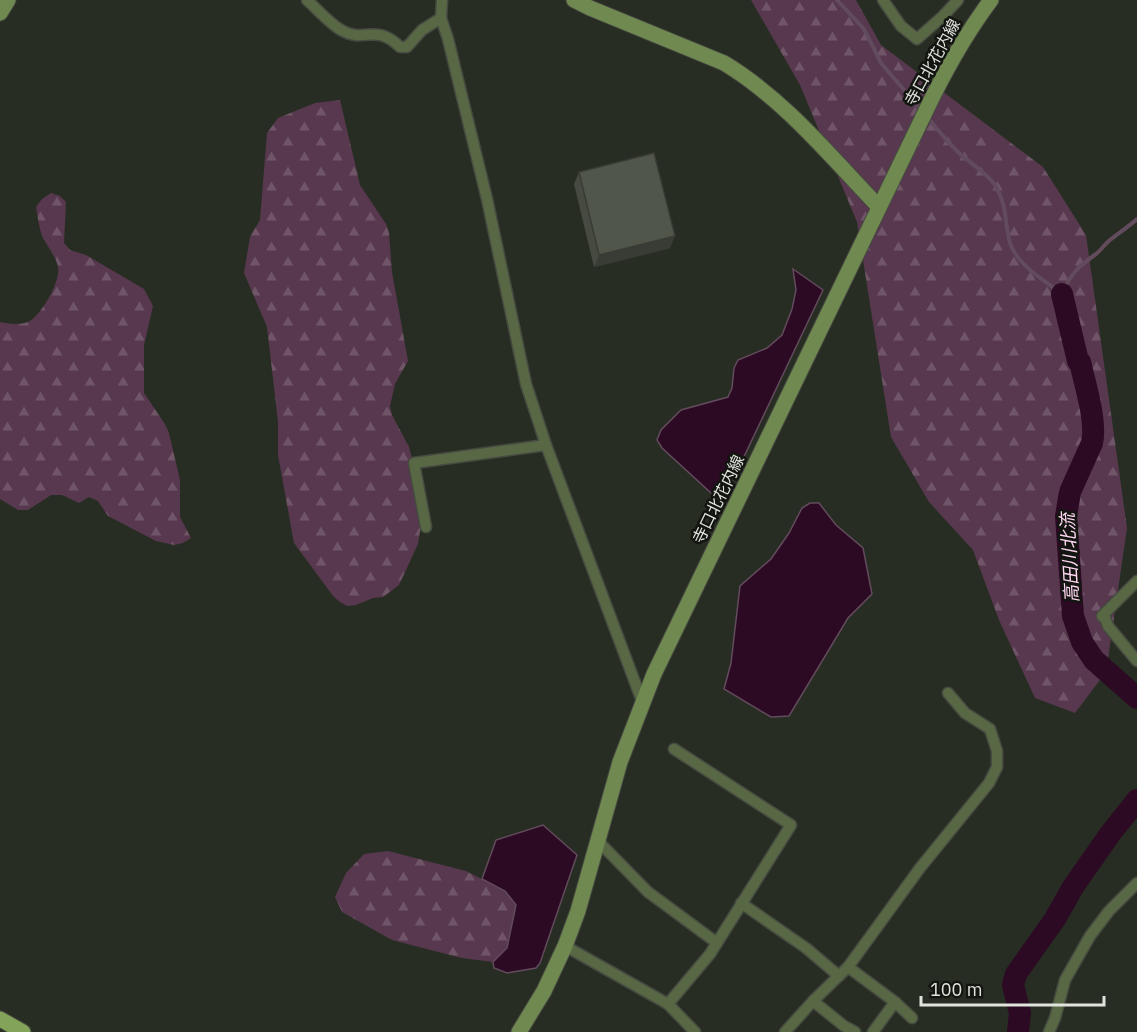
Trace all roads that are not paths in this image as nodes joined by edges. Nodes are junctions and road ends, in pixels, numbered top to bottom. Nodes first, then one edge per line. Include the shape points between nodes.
1 (307, 0) edge
2 (442, 0) edge
3 (574, 0) edge
4 (883, 0) edge
5 (958, 0) edge
6 (991, 0) edge
7 (441, 18) junction
8 (879, 207) junction
9 (546, 445) junction
10 (426, 527) dead end
11 (1137, 581) edge
12 (1137, 661) edge
13 (948, 693) dead end
14 (642, 701) junction
15 (674, 750) dead end
16 (598, 841) junction
17 (1137, 883) edge
18 (741, 903) junction
19 (717, 943) junction
20 (565, 946) junction
21 (848, 967) junction
22 (839, 976) junction
23 (813, 1001) junction
24 (895, 1002) junction
25 (668, 1004) junction
26 (912, 1018) dead end
27 (0, 1019) edge
28 (841, 1029) edge
29 (23, 1032) edge
30 (519, 1032) edge
31 (695, 1032) edge
32 (785, 1032) edge
33 (855, 1032) edge
34 (873, 1032) edge
35 (1049, 1032) edge

1 - 7 street via 342,31 380,34 400,47 407,47 422,30
2 - 7 street
3 - 8 main road via 739,72 773,98
4 - 5 street via 901,26 917,39
6 - 8 main road, 寺口北花内線 via 952,58
7 - 9 street via 487,199 526,384
8 - 14 main road, 寺口北花内線
9 - 10 street via 414,463
9 - 14 street
11 - 12 street via 1102,616
13 - 21 street via 965,713 990,729 998,751 997,767 989,783 920,868
14 - 16 main road, 寺口北花内線
15 - 18 street via 791,825
16 - 19 street via 648,892
16 - 20 main road, 寺口北花内線
17 - 35 street via 1090,936 1065,980
18 - 19 street
18 - 22 street
19 - 25 street
20 - 25 street
20 - 30 main road, 寺口北花内線
21 - 22 street
21 - 24 street
22 - 23 street
23 - 28 street
23 - 32 street
24 - 26 street
24 - 34 street
25 - 31 street
27 - 29 main road
28 - 33 street

